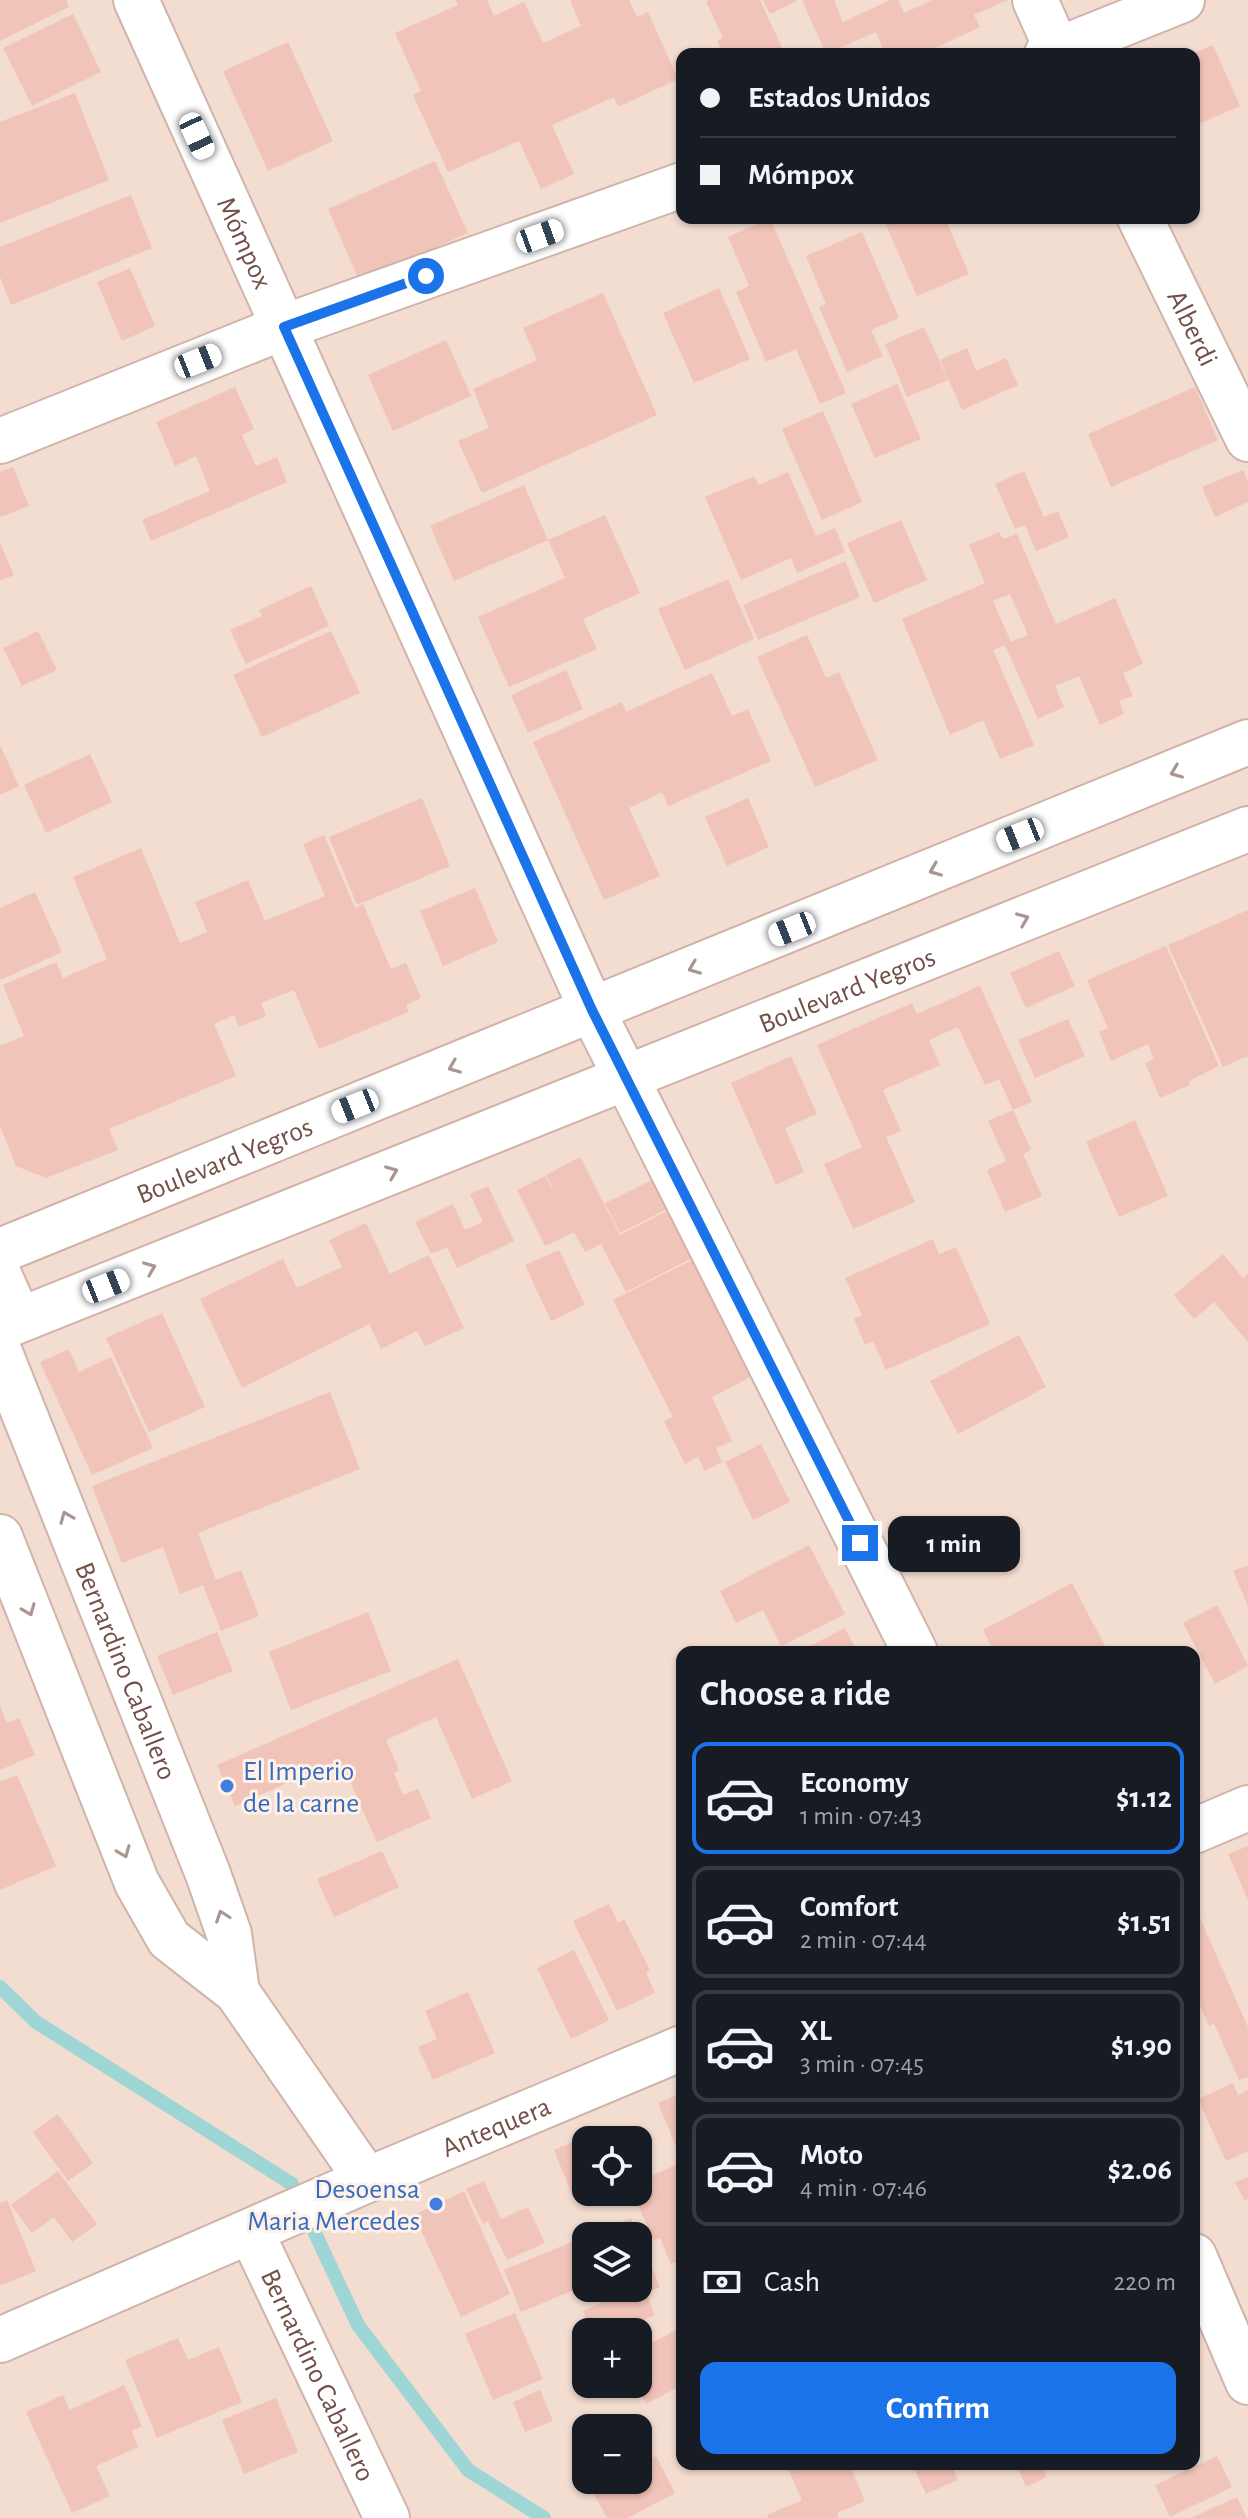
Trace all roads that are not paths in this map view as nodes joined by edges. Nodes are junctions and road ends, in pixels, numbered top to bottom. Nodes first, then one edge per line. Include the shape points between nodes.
1 (136, 0) edge
2 (1035, 0) edge
3 (1182, 0) edge
4 (1053, 48) edge
5 (1067, 48) edge
6 (676, 187) edge
7 (1143, 224) edge
8 (284, 327) junction
9 (1248, 439) edge
10 (0, 441) edge
11 (1248, 742) edge
12 (1248, 829) edge
13 (592, 1010) junction
14 (625, 1079) junction
15 (0, 1251) edge
16 (0, 1277) edge
17 (6, 1334) edge
18 (0, 1537) edge
19 (912, 1646) edge
20 (1248, 1808) edge
21 (1200, 1828) edge
22 (237, 1992) junction
23 (676, 2051) edge
24 (367, 2180) junction
25 (251, 2232) junction
26 (1200, 2270) edge
27 (0, 2340) edge
28 (1248, 2382) edge
29 (387, 2518) edge

1 - 8 street, Mómpox
2 - 4 street
3 - 5 street
6 - 8 street
7 - 9 street, Alberdi
8 - 10 street
8 - 13 street, Mómpox
11 -> 13 street, Boulevard Yegros
14 -> 12 street, Boulevard Yegros
13 - 14 street, Mómpox
13 -> 15 street, Boulevard Yegros
17 -> 14 street, Boulevard Yegros
14 - 19 street, Mómpox
16 - 17 street, Bernardino Caballero
22 -> 17 street, Bernardino Caballero via 229,1934 208,1874
18 -> 22 street, Bernardino Caballero via 137,1883 169,1939
20 - 21 street
22 - 24 street, Bernardino Caballero
23 - 24 street, Antequera
24 - 25 street, Antequera
25 - 27 street, Antequera
25 - 29 street, Bernardino Caballero
26 - 28 street

